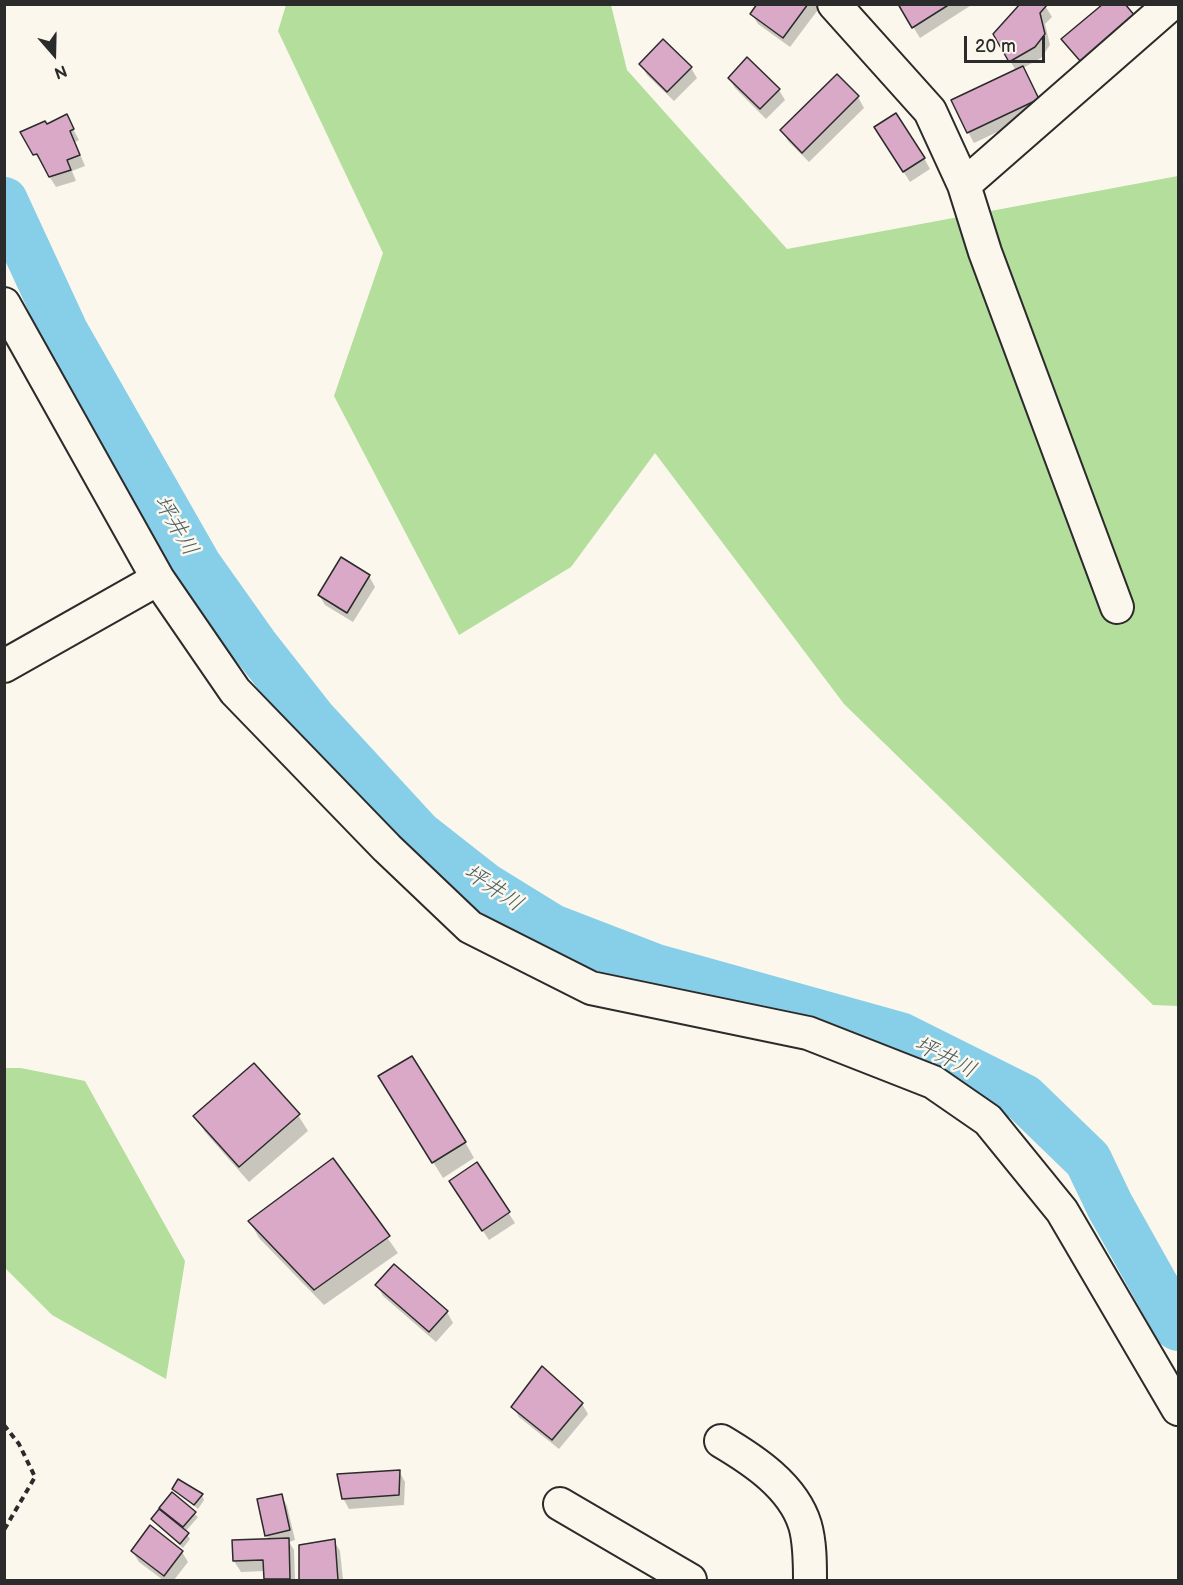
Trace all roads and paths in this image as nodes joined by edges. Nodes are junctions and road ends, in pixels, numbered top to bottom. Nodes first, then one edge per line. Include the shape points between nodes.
1 (834, 4) edge
2 (1171, 4) edge
3 (964, 185) junction
4 (4, 304) edge
5 (158, 579) junction
6 (1117, 607) dead end
7 (4, 666) edge
8 (1179, 1409) edge
9 (4, 1425) edge
10 (721, 1441) dead end
11 (560, 1504) dead end
12 (4, 1530) edge
13 (690, 1581) edge
14 (810, 1581) edge

1 - 3 street via 930,111
2 - 3 street
3 - 6 street via 985,252
4 - 5 street
5 - 7 street
5 - 8 street via 235,691 387,848 470,927 591,988 808,1033 933,1082 988,1120 1062,1211
9 - 12 path via 19,1444 34,1477
10 - 14 street via 755,1461 787,1494 805,1524
11 - 13 street

